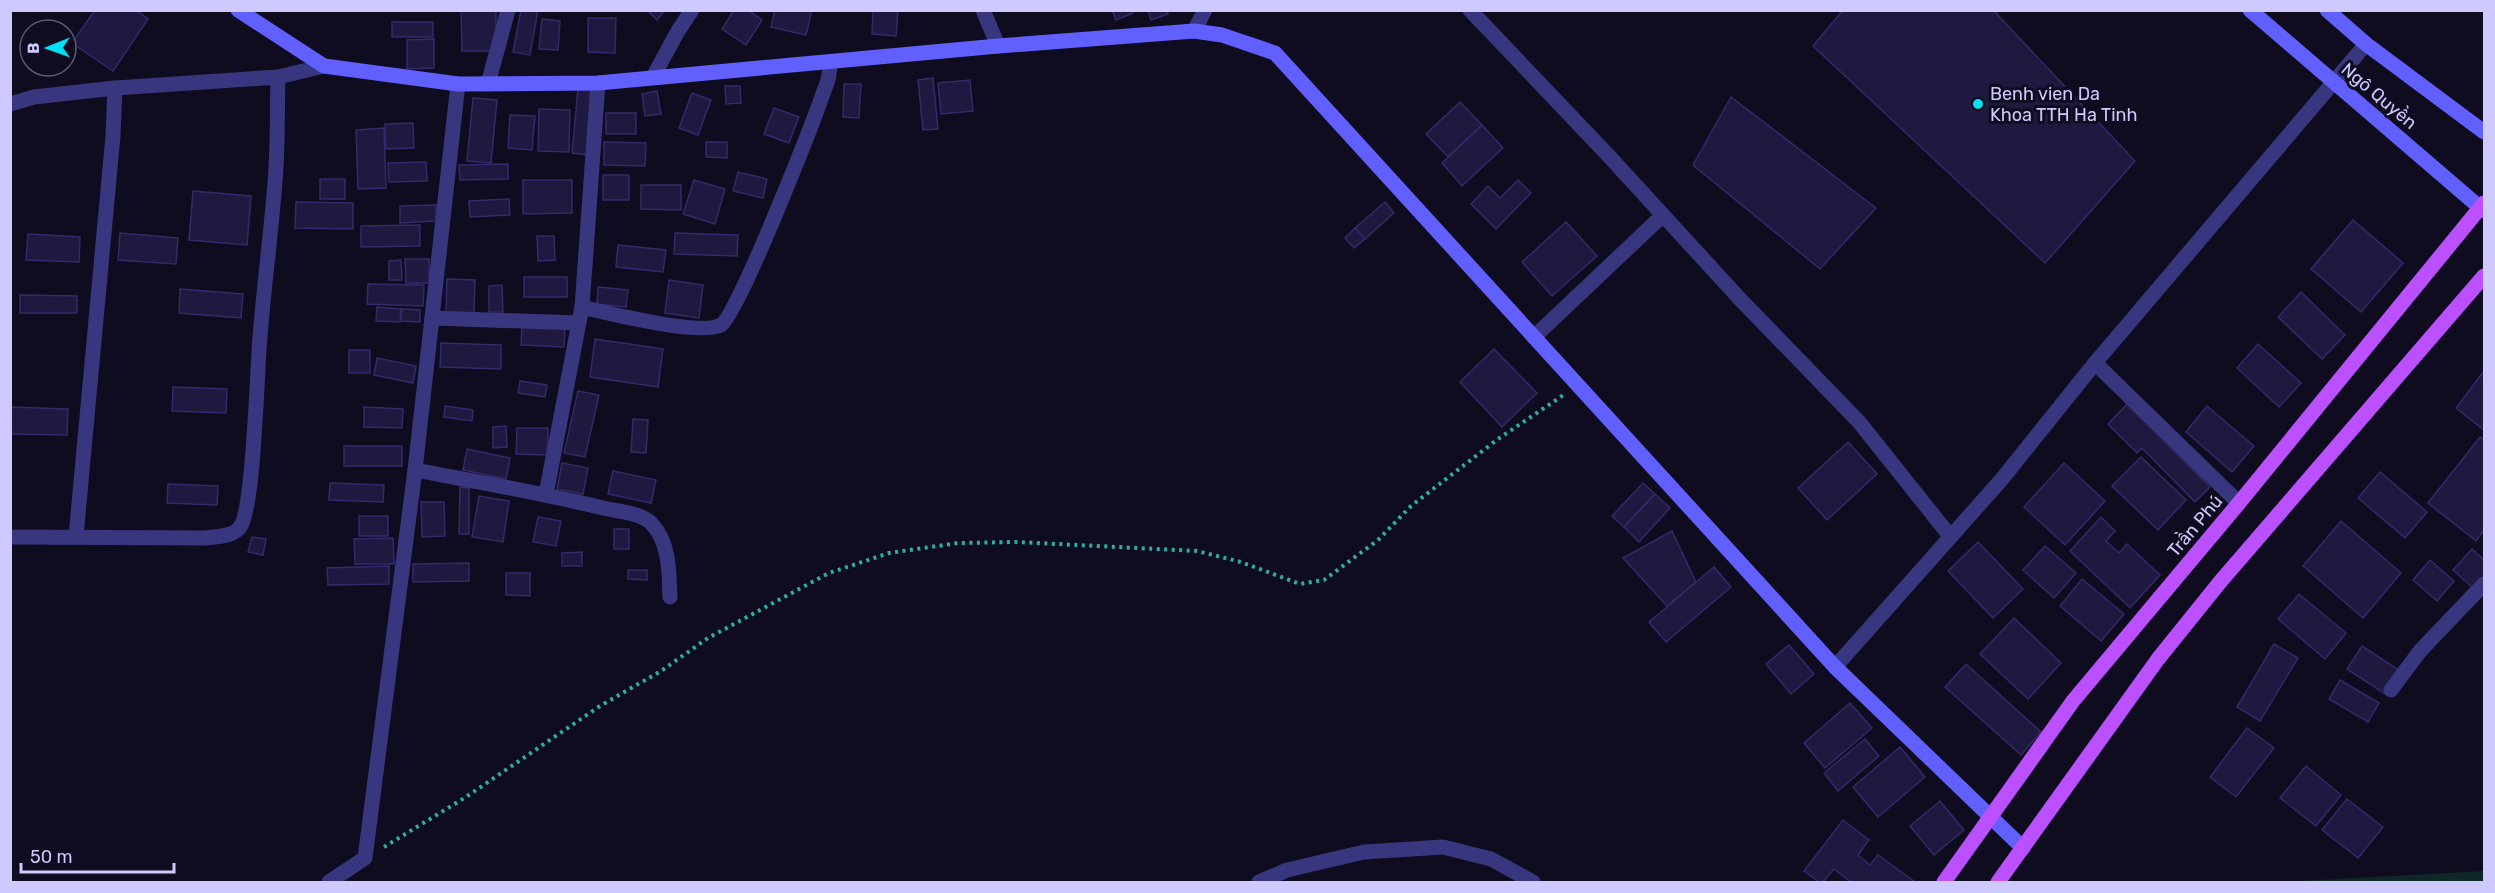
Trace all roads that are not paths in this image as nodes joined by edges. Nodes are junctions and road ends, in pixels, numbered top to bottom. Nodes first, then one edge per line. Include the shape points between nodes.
1 (238, 10) edge
2 (508, 10) edge
3 (692, 10) edge
4 (983, 10) edge
5 (1205, 10) edge
6 (1470, 10) edge
7 (2250, 10) edge
8 (2327, 10) edge
9 (1194, 31) junction
10 (2366, 44) junction
11 (998, 46) junction
12 (830, 62) junction
13 (324, 66) junction
14 (653, 77) junction
15 (278, 78) junction
16 (598, 83) junction
17 (2333, 83) junction
18 (458, 84) junction
19 (488, 84) junction
20 (115, 88) junction
21 (10, 104) edge
22 (2484, 132) edge
23 (2483, 207) edge
24 (1662, 216) junction
25 (2484, 276) edge
26 (582, 307) junction
27 (432, 318) junction
28 (579, 323) junction
29 (1534, 337) junction
30 (2096, 363) junction
31 (415, 470) junction
32 (546, 494) junction
33 (2239, 503) junction
34 (76, 536) junction
35 (1950, 536) junction
36 (10, 537) edge
37 (2484, 584) edge
38 (670, 597) dead end
39 (1835, 667) junction
40 (2391, 690) dead end
41 (1989, 817) junction
42 (2023, 848) junction
43 (329, 882) edge
44 (1259, 882) edge
45 (1533, 882) edge
46 (1944, 882) edge
47 (1998, 882) edge

1 - 13 street
2 - 19 street
3 - 14 street
4 - 11 street
5 - 9 street
6 - 24 street
7 - 17 street, Ngô Quyền
8 - 10 street, Ngô Quyền
9 - 11 street
9 - 29 street via 1231,37 1275,53
10 - 17 street
10 - 22 street, Ngô Quyền
11 - 12 street
12 - 14 street
12 - 26 street via 826,88 778,208 740,295 722,324 701,328
13 - 15 street
13 - 18 street
14 - 16 street
15 - 20 street
15 - 34 street via 273,204 247,504 241,527 231,534 206,538
16 - 19 street
16 - 26 street
17 - 23 street, Ngô Quyền
17 - 30 street
18 - 19 street
18 - 27 street
20 - 21 street via 34,97
20 - 34 street
23 - 33 main road, Trần Phú
24 - 29 street
24 - 35 street via 1859,422
25 - 42 main road via 2164,650
26 - 28 street
27 - 28 street
27 - 31 street
28 - 32 street
29 - 39 street
30 - 33 street
30 - 35 street
31 - 32 street
31 - 43 street via 365,858
32 - 38 street via 650,522 661,537 668,561
33 - 41 main road, Trần Phú via 2073,701
34 - 36 street
35 - 39 street
37 - 40 street via 2420,651
39 - 41 street
41 - 42 street
41 - 46 main road, Trần Phú
42 - 47 main road
44 - 45 street via 1287,870 1364,852 1443,847 1491,859

